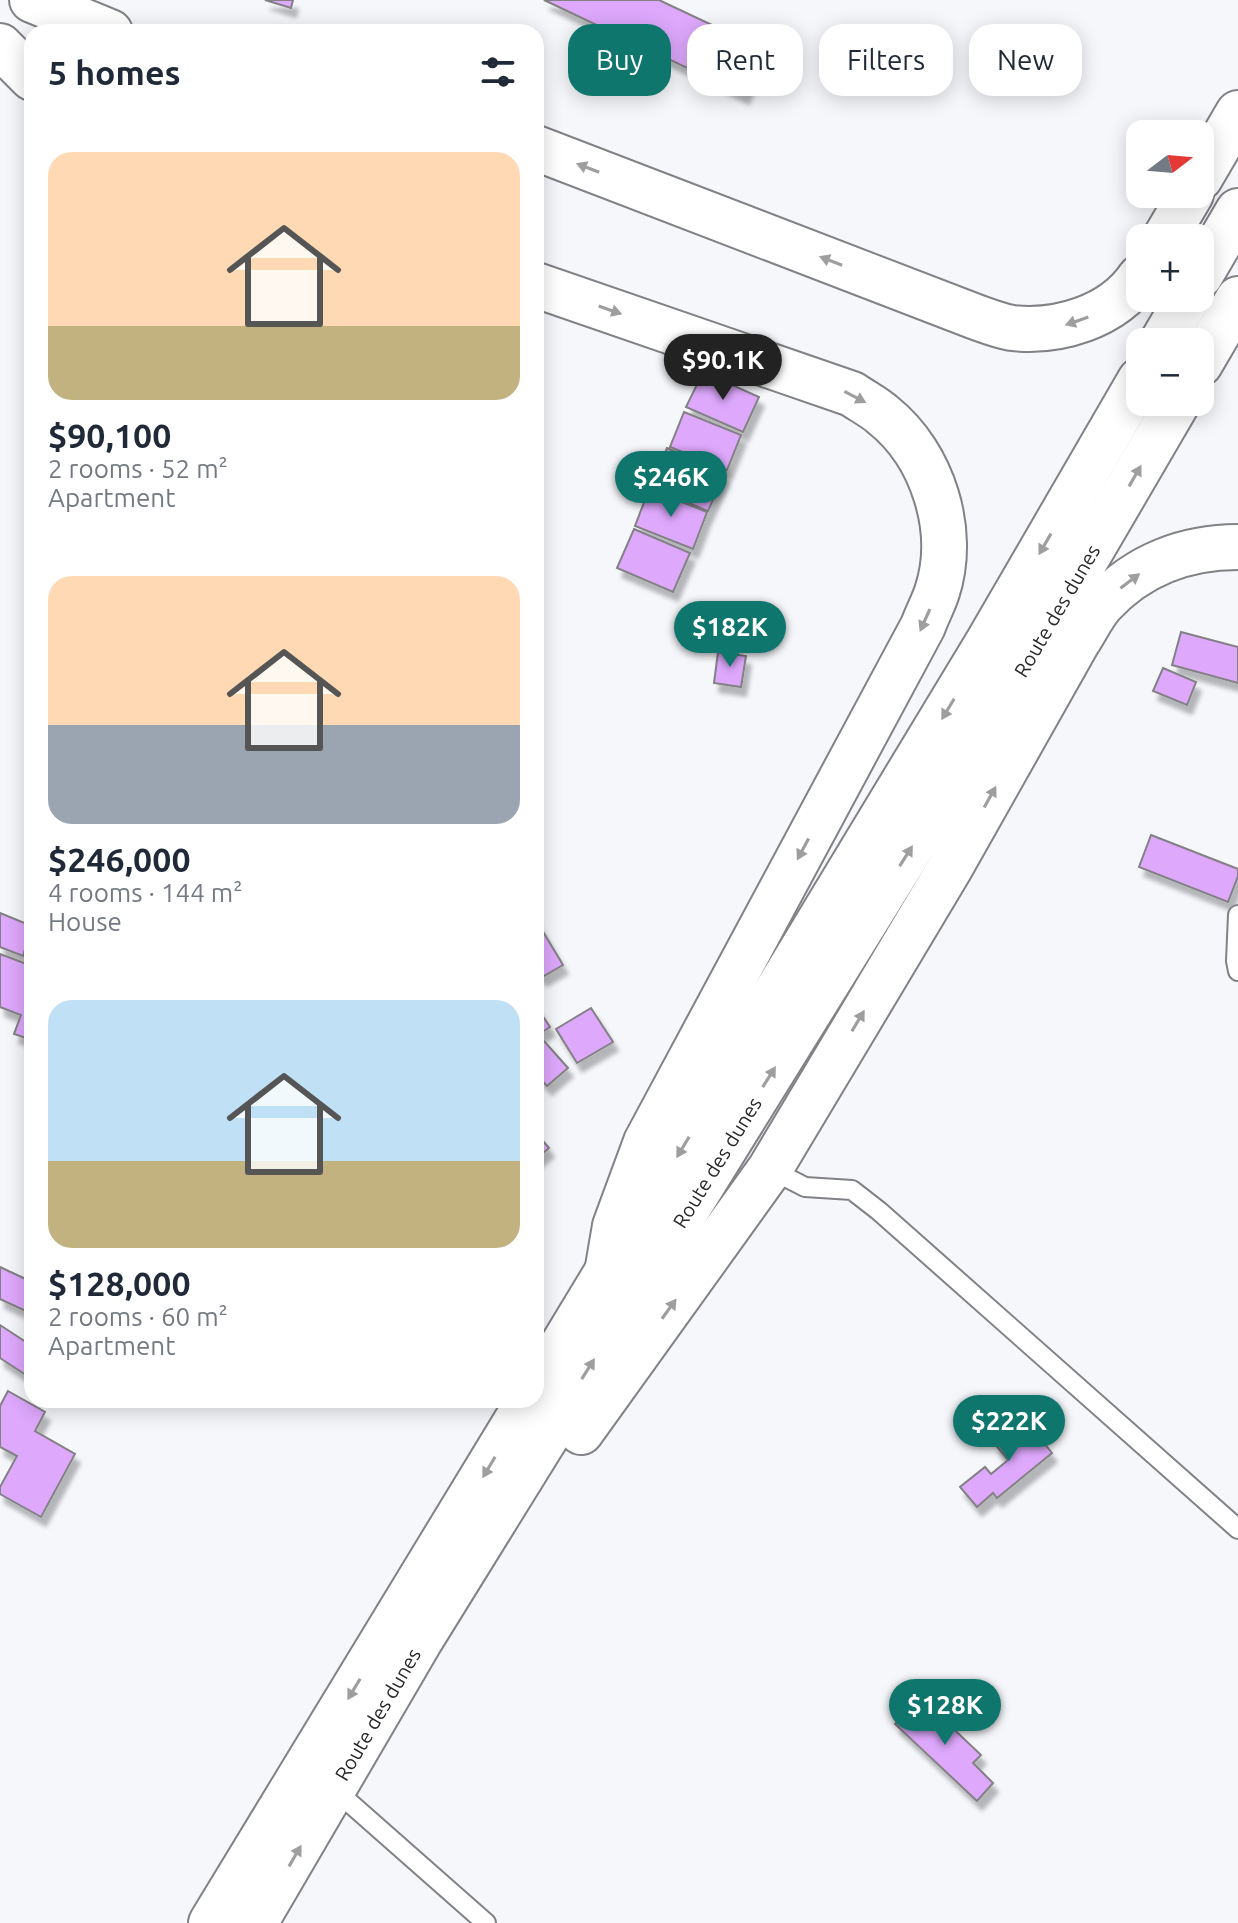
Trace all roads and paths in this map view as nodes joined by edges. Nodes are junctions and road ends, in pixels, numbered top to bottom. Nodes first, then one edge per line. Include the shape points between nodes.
1 (32, 0) edge
2 (90, 24) edge
3 (0, 46) edge
4 (24, 70) edge
5 (1238, 113) edge
6 (544, 151) edge
7 (1214, 154) edge
8 (1238, 211) edge
9 (1214, 252) edge
10 (544, 288) edge
11 (1126, 291) edge
12 (1238, 299) edge
13 (1214, 340) edge
14 (1126, 404) edge
15 (1170, 416) edge
16 (1238, 547) edge
17 (1238, 915) edge
18 (1238, 971) edge
19 (770, 1169) junction
20 (607, 1273) junction
21 (544, 1376) edge
22 (524, 1408) edge
23 (1238, 1529) edge
24 (421, 1639) junction
25 (334, 1789) junction
26 (211, 1923) edge
27 (255, 1923) edge
28 (486, 1923) edge

1 - 2 highway
3 - 4 highway
5 - 7 highway
11 -> 6 highway via 1110,306 1078,322 1044,330 1009,328
8 - 9 highway
10 -> 20 highway via 852,394 911,444 930,477 942,514 944,553 938,591 923,626 646,1142 615,1226
12 - 13 highway
14 -> 20 highway
24 -> 15 highway, Route des dunes via 1025,664
19 -> 16 highway via 1101,605 1133,576 1170,557
17 - 18 lane
19 - 23 lane via 805,1187 852,1190
24 -> 19 highway via 549,1476
20 - 21 highway
22 -> 26 highway
24 - 25 highway, Route des dunes
27 -> 25 highway, Route des dunes
25 - 28 lane

